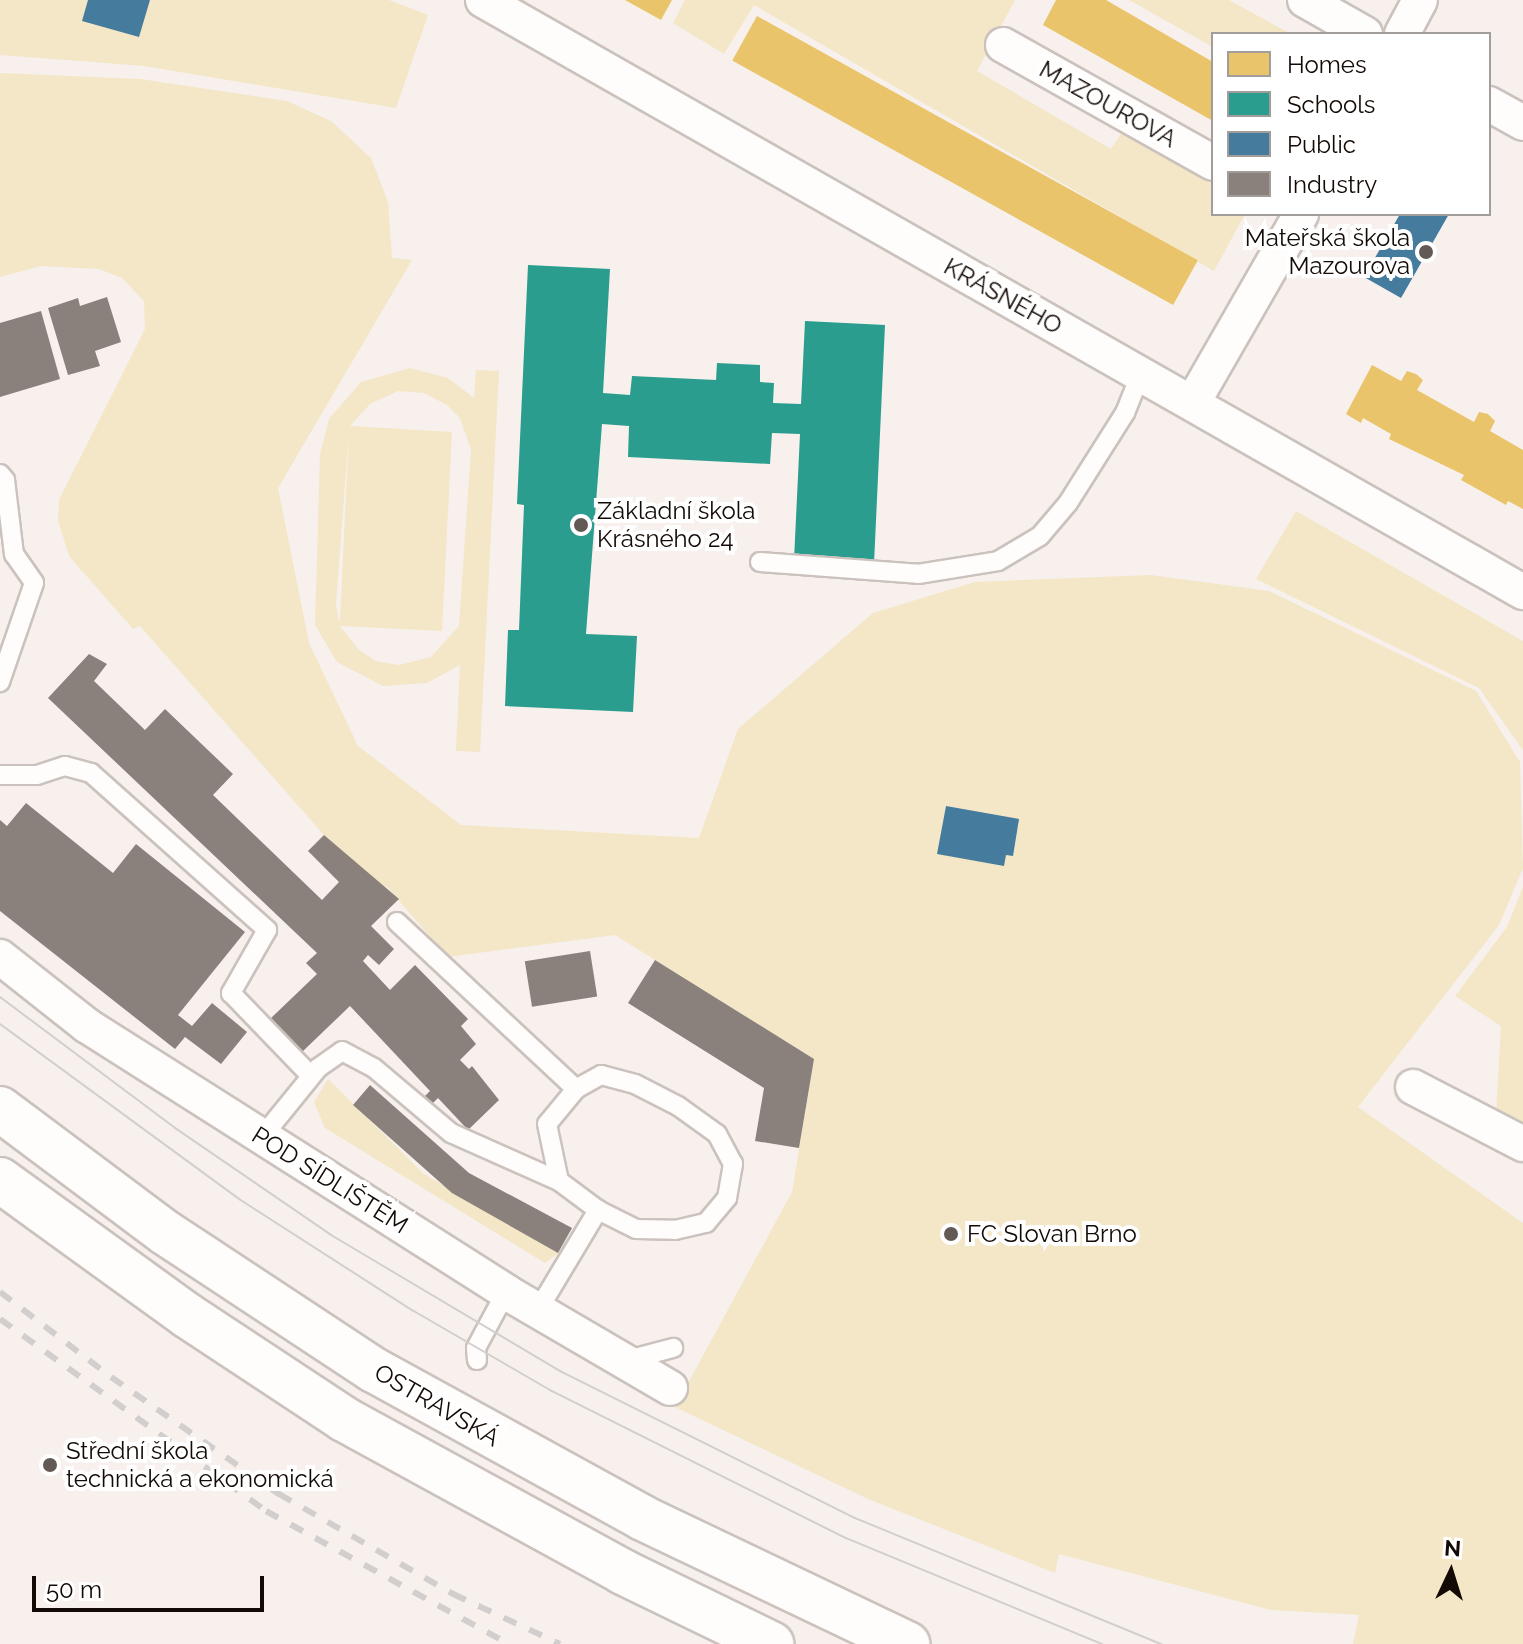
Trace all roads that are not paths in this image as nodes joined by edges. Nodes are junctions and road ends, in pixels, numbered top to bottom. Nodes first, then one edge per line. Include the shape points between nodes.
1 (483, 0) edge
2 (1305, 0) edge
3 (1420, 0) edge
4 (1361, 32) edge
5 (1403, 32) edge
6 (1003, 45) dead end
7 (1491, 105) edge
8 (1523, 123) edge
9 (1211, 162) edge
10 (1300, 216) edge
11 (1141, 373) junction
12 (1193, 402) junction
13 (0, 474) edge
14 (760, 562) dead end
15 (1522, 593) edge
16 (0, 682) edge
17 (0, 775) edge
18 (397, 922) dead end
19 (0, 957) edge
20 (311, 1076) junction
21 (1413, 1087) dead end
22 (576, 1089) junction
23 (0, 1109) edge
24 (262, 1137) junction
25 (1523, 1144) edge
26 (0, 1180) edge
27 (559, 1181) junction
28 (598, 1210) junction
29 (506, 1292) junction
30 (538, 1310) junction
31 (673, 1348) dead end
32 (477, 1360) dead end
33 (624, 1361) junction
34 (670, 1388) dead end
35 (771, 1644) edge
36 (907, 1644) edge

1 - 11 street, KRÁSNÉHO
2 - 4 street
3 - 5 street
6 - 9 street, MAZOUROVA
7 - 8 street
10 - 12 street
11 - 12 street, KRÁSNÉHO
11 - 14 lane via 1125,413 1068,503 1040,536 998,561 918,574
12 - 15 street, KRÁSNÉHO
13 - 16 lane via 14,554 34,583
17 - 20 lane via 37,775 65,766 91,773 267,930 231,993
18 - 22 lane
19 - 24 street, POD SÍDLIŠTĚM via 86,1025
20 - 24 lane
20 - 27 lane via 342,1051 374,1068 451,1133
21 - 25 street
22 - 27 lane via 547,1124
22 - 28 lane via 601,1075 635,1084 717,1134 733,1164 727,1198 706,1223 675,1230 636,1229
23 - 36 highway, OSTRAVSKÁ via 166,1233 374,1370 643,1518
24 - 29 street, POD SÍDLIŠTĚM
26 - 35 highway via 176,1308 344,1419 623,1572
27 - 28 lane
28 - 30 lane
29 - 30 street, POD SÍDLIŠTĚM
29 - 32 lane via 480,1338
30 - 33 street, POD SÍDLIŠTĚM
31 - 33 lane
33 - 34 street, POD SÍDLIŠTĚM

